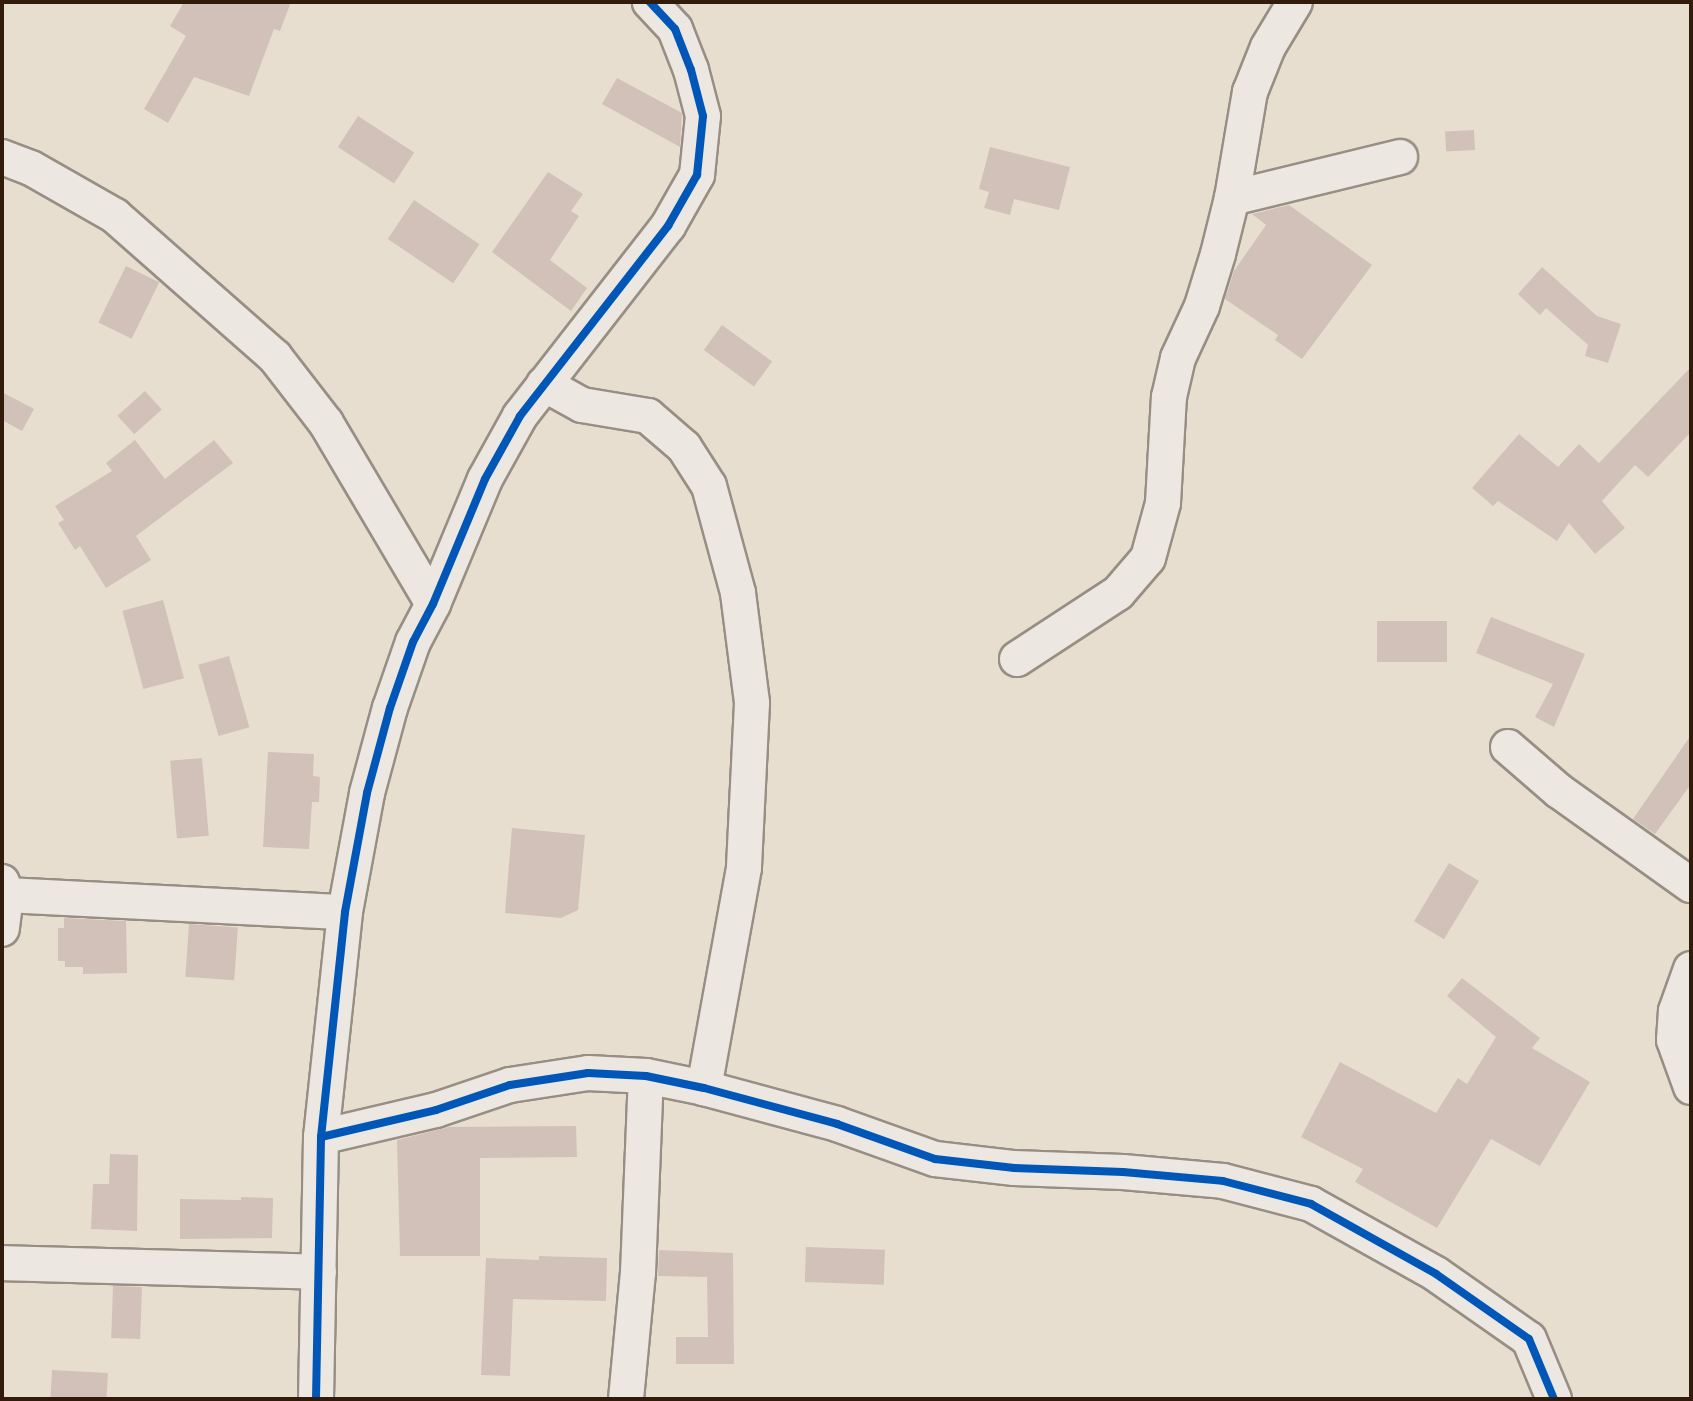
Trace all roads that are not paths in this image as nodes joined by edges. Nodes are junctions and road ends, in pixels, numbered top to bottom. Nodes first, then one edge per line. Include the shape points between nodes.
1 (650, 2) edge
2 (1295, 2) edge
3 (2, 157) edge
4 (1400, 157) dead end
5 (1232, 198) junction
6 (544, 384) junction
7 (433, 604) junction
8 (1017, 659) dead end
9 (1508, 747) dead end
10 (1691, 885) edge
11 (4, 889) edge
12 (345, 912) junction
13 (2, 929) edge
14 (1691, 969) edge
15 (646, 1076) junction
16 (1691, 1087) edge
17 (704, 1088) junction
18 (321, 1137) junction
19 (2, 1263) edge
20 (319, 1272) junction
21 (316, 1399) edge
22 (626, 1399) edge
23 (1554, 1399) edge

1 - 6 street via 675,29 691,70 703,116 697,175 668,226
2 - 5 street via 1268,47 1250,92
3 - 7 street via 115,216 275,357 326,423
4 - 5 street
5 - 8 street via 1202,306 1175,371 1163,503 1148,558 1118,593
6 - 7 street via 485,479
6 - 17 street via 582,405 648,416 684,447 709,486 738,593 752,703 744,868
7 - 12 street via 390,708 367,793
9 - 10 street via 1559,791
11 - 12 street
11 - 13 street
12 - 18 street
14 - 16 street via 1676,1011 1674,1040
15 - 17 street
15 - 18 street via 588,1073 510,1085 436,1110
15 - 22 street via 638,1273
17 - 23 street via 837,1124 935,1159 1223,1181 1311,1204 1373,1236 1502,1317 1529,1339
18 - 20 street
19 - 20 street
20 - 21 street

